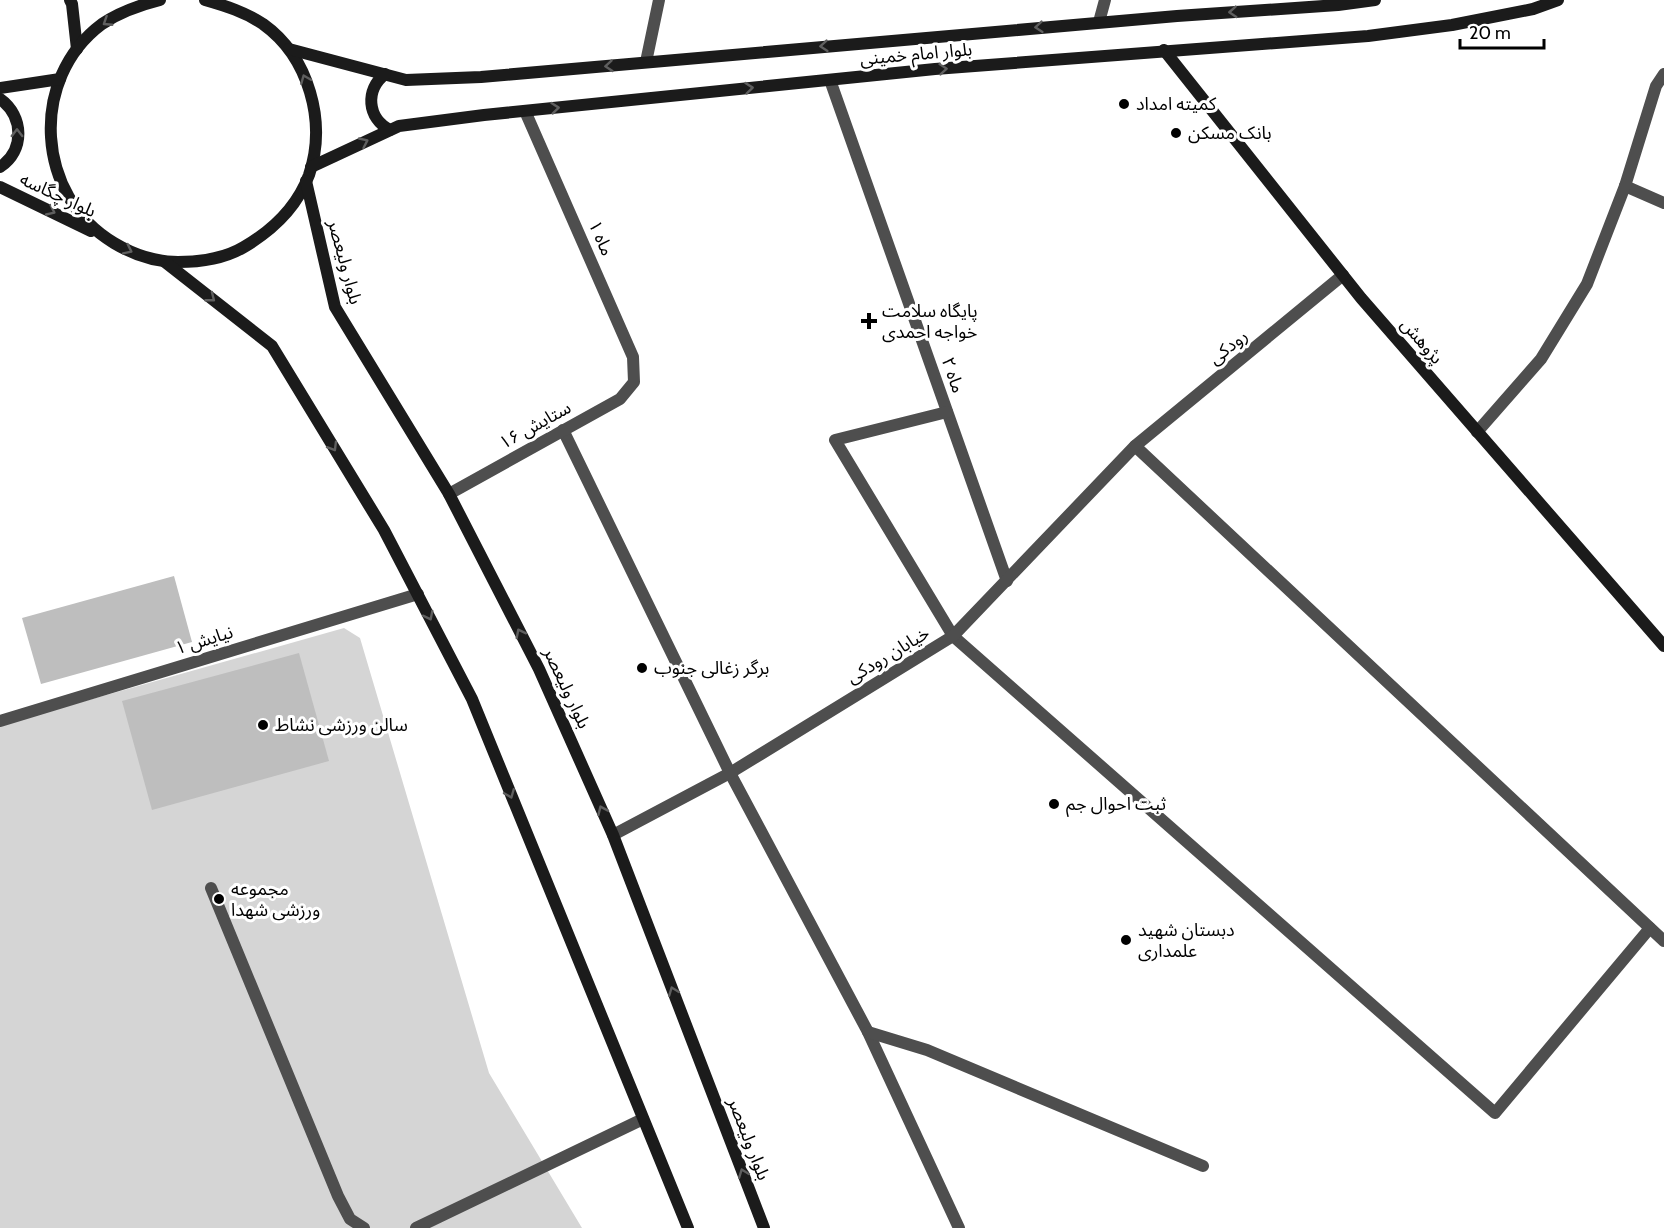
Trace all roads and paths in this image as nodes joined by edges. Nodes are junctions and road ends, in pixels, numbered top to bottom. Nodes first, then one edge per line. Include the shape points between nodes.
1 (70, 0) edge
2 (160, 0) edge
3 (205, 0) edge
4 (660, 0) edge
5 (1104, 0) edge
6 (1375, 0) edge
7 (1558, 0) edge
8 (1099, 22) junction
9 (77, 49) junction
10 (289, 49) junction
11 (1164, 50) junction
12 (646, 62) junction
13 (385, 74) junction
14 (1664, 74) edge
15 (60, 79) junction
16 (830, 80) junction
17 (0, 88) edge
18 (0, 99) edge
19 (525, 111) junction
20 (390, 130) junction
21 (0, 167) edge
22 (311, 167) junction
23 (306, 181) junction
24 (1625, 186) junction
25 (0, 188) edge
26 (1664, 203) edge
27 (101, 235) junction
28 (165, 262) junction
29 (1343, 275) junction
30 (634, 382) joint
31 (947, 412) junction
32 (563, 430) junction
33 (1477, 432) junction
34 (1135, 446) junction
35 (448, 494) junction
36 (1006, 581) junction
37 (418, 594) junction
38 (952, 636) junction
39 (1664, 646) edge
40 (0, 721) edge
41 (730, 773) junction
42 (613, 835) junction
43 (211, 888) dead end
44 (1650, 928) junction
45 (1664, 941) edge
46 (868, 1032) junction
47 (643, 1119) junction
48 (1203, 1166) dead end
49 (364, 1228) edge
50 (416, 1228) edge
51 (688, 1228) edge
52 (764, 1228) edge
53 (959, 1228) edge

1 - 9 main road
2 -> 9 main road via 132,8 102,25
3 - 10 main road via 234,8 264,25
4 - 12 street
5 - 8 street
6 -> 8 main road, بلوار امام خمینی
7 - 11 main road, بلوار امام خمینی via 1533,9 1452,25 1368,36
8 -> 12 main road, بلوار امام خمینی
9 - 15 main road
10 - 13 main road, بلوار امام خمینی
22 -> 10 main road via 316,136 314,105 305,76
16 -> 11 main road, بلوار امام خمینی
11 - 29 main road, پژوهش
12 -> 13 main road, بلوار امام خمینی via 481,77 406,80
13 - 20 main road via 375,84 371,104 379,122
14 - 24 street via 1656,86
15 - 17 main road
15 - 27 main road via 51,113 56,170 77,211
19 -> 16 main road, بلوار امام خمینی
16 - 31 street, ماه ۲
21 -> 18 main road via 14,153 19,128 15,115
19 - 20 main road, بلوار امام خمینی
19 - 30 street, ماه ۱ via 633,357
22 -> 20 main road, بلوار امام خمینی
22 - 23 main road
23 - 28 main road via 289,211 264,235 234,253 200,262
23 - 35 main road, بلوار ولیعصر via 335,307
24 - 26 street
24 - 33 street via 1587,284 1541,359
25 -> 27 main road, بلوار چگاسه
27 -> 28 main road via 132,253
28 -> 37 main road via 272,346 384,530
29 - 33 main road, پژوهش
29 - 34 street, رودکی
30 - 32 street, ستایش ۱۶ via 620,399
31 - 36 street, ماه ۲
31 - 38 street via 835,440
32 - 35 street, ستایش ۱۶
32 - 41 street
33 - 39 main road, پژوهش
34 - 36 street, خیابان رودکی
34 - 44 street
42 -> 35 main road, بلوار ولیعصر via 539,669
36 - 38 street, خیابان رودکی
37 - 40 street, نیایش ۱
37 -> 47 main road via 472,699
38 - 41 street, خیابان رودکی
38 - 44 street via 1495,1113
41 - 42 street, خیابان رودکی
41 - 46 street
52 -> 42 main road, بلوار ولیعصر
43 - 49 street via 338,1196 350,1219
44 - 45 street
46 - 48 street via 927,1050
46 - 53 street
47 - 50 street
47 - 51 main road

